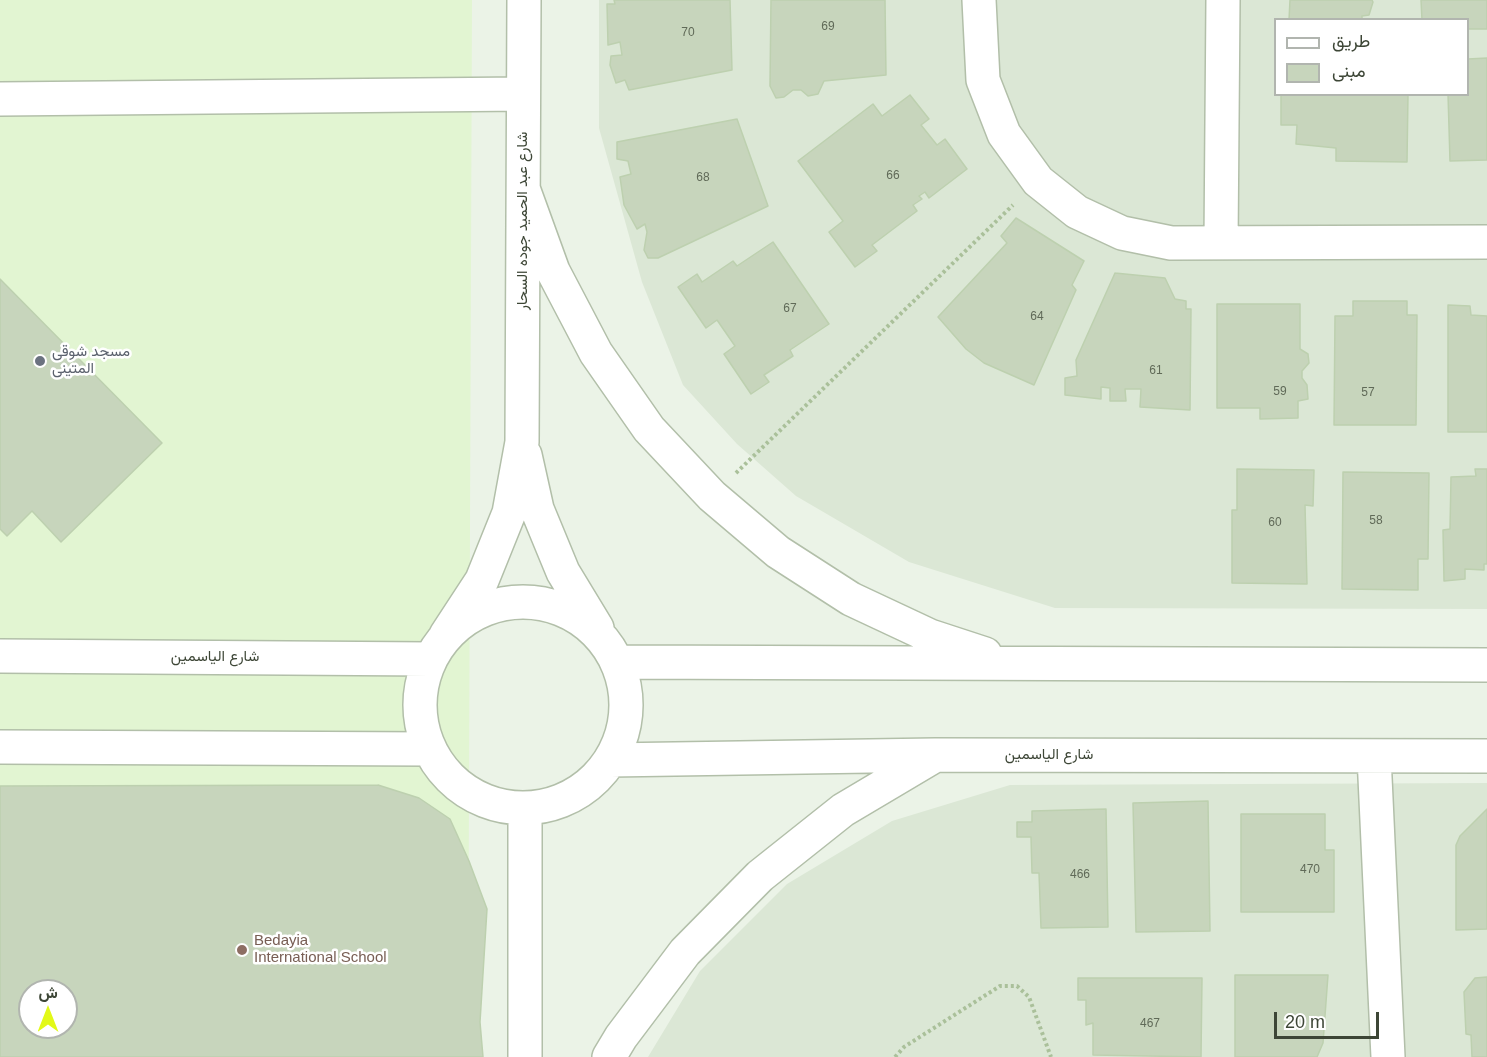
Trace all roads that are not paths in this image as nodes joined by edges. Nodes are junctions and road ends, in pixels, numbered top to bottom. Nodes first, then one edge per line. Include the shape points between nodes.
1 (524, 0) edge
2 (979, 0) edge
3 (1223, 0) edge
4 (524, 94) junction
5 (0, 99) edge
6 (524, 191) junction
7 (1487, 242) edge
8 (1221, 243) junction
9 (522, 442) junction
10 (438, 647) junction
11 (611, 651) junction
12 (0, 656) edge
13 (1012, 663) junction
14 (1487, 665) edge
15 (0, 747) edge
16 (430, 749) junction
17 (935, 755) junction
18 (1374, 756) junction
19 (1487, 756) edge
20 (610, 760) junction
21 (525, 808) junction
22 (525, 1057) edge
23 (609, 1057) edge
24 (1388, 1057) edge

1 - 4 street, شارع عبد الحميد جوده السحار
2 - 8 street via 984,80 1004,134 1038,181 1077,212 1122,233 1171,243
3 - 8 street
4 - 5 street
4 - 6 street, شارع عبد الحميد جوده السحار
6 - 9 street, شارع عبد الحميد جوده السحار
6 - 13 street via 553,271 596,353 649,429 712,496 778,552 852,599 930,636
7 - 8 street
9 - 10 street, شارع عبد الحميد جوده السحار via 509,513 482,580
9 - 11 street, شارع عبد الحميد جوده السحار via 537,509 563,572
10 - 11 street via 470,616 497,604 527,601 556,606 583,620
10 - 12 street, شارع الياسمين
10 - 16 street via 422,681 419,704
11 - 13 street
11 - 20 street via 625,686 627,712 622,737
13 - 14 street
15 - 16 street
16 - 21 street via 459,786 502,806
17 - 18 street, شارع الياسمين
17 - 20 street, شارع الياسمين
17 - 23 street via 843,810 760,876 685,952
18 - 19 street, شارع الياسمين
18 - 24 street
20 - 21 street via 594,780 574,795
21 - 22 street

